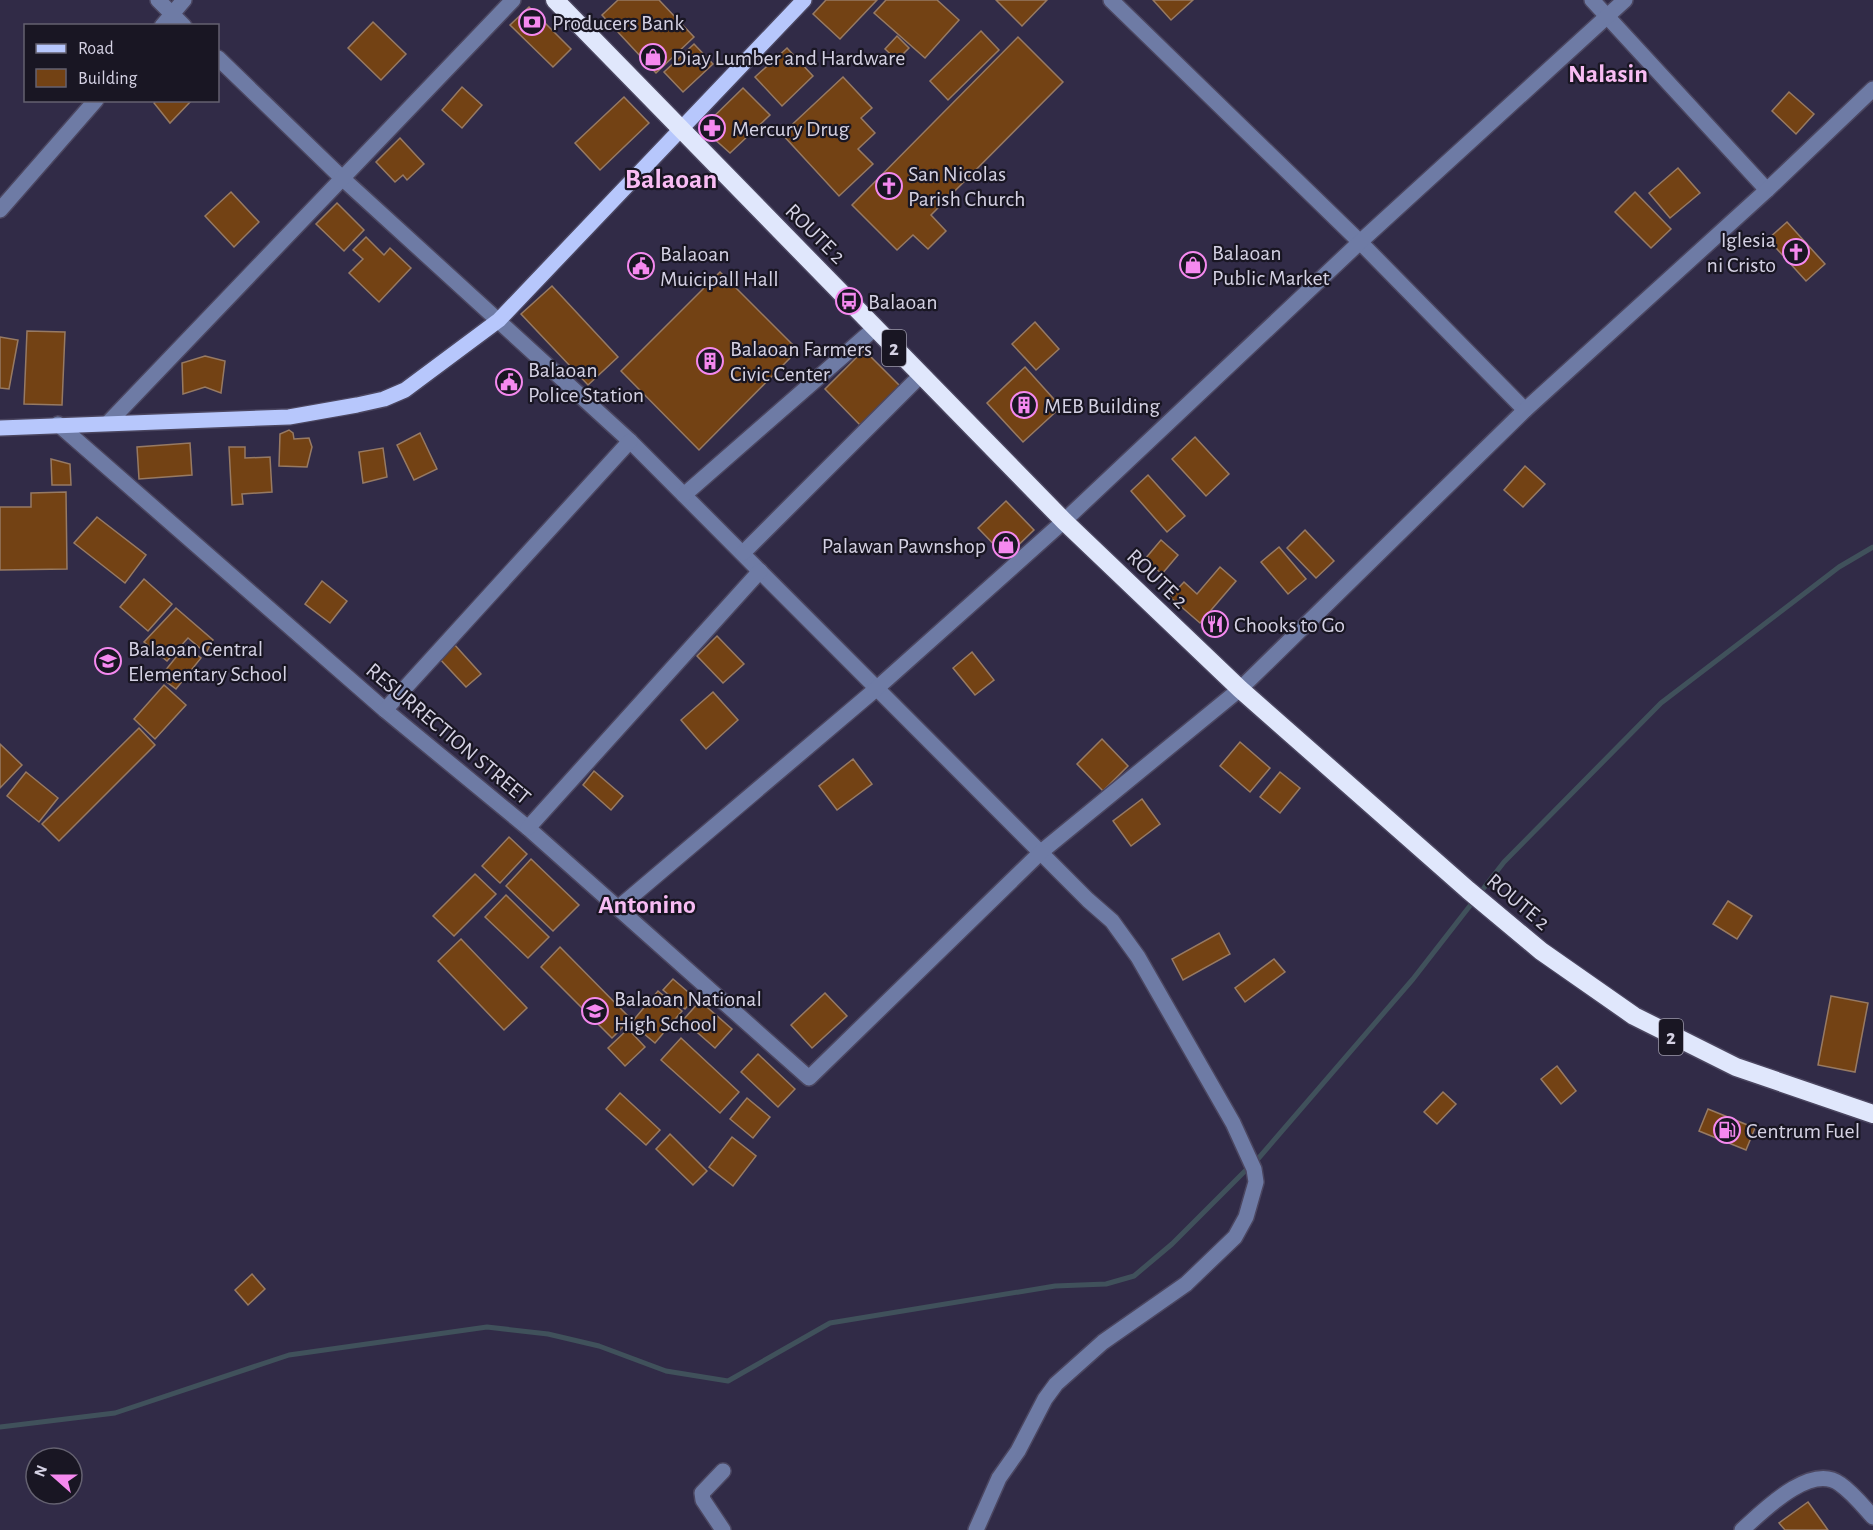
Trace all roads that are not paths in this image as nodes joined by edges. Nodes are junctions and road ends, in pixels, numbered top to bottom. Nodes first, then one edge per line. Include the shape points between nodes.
1 (158, 0) edge
2 (184, 0) edge
3 (513, 0) edge
4 (555, 0) edge
5 (804, 0) edge
6 (1592, 0) edge
7 (1625, 0) edge
8 (1118, 2) edge
9 (1607, 17) junction
10 (167, 20) edge
11 (219, 59) edge
12 (1873, 89) edge
13 (94, 102) edge
14 (681, 127) junction
15 (342, 178) junction
16 (1767, 190) junction
17 (0, 210) edge
18 (1360, 242) junction
19 (499, 320) junction
20 (875, 328) junction
21 (921, 375) junction
22 (1525, 410) junction
23 (108, 423) junction
24 (57, 424) junction
25 (0, 428) edge
26 (630, 441) junction
27 (684, 495) junction
28 (1064, 521) junction
29 (743, 553) junction
30 (760, 571) junction
31 (876, 689) junction
32 (1240, 689) junction
33 (385, 710) junction
34 (528, 828) junction
35 (1041, 852) junction
36 (618, 908) junction
37 (1873, 1114) edge
38 (723, 1471) dead end
39 (1873, 1517) edge
40 (723, 1530) edge
41 (976, 1530) edge
42 (1742, 1530) edge

1 - 10 street
2 - 10 street
3 - 15 street
4 - 14 highway, ROUTE 2 / 2
5 - 14 main road
6 - 9 street
7 - 9 street
8 - 18 street
9 - 16 street
9 - 18 street
11 - 15 street
12 - 16 street
13 - 17 street
14 - 19 main road
14 - 20 highway, ROUTE 2 / 2
15 - 19 street
15 - 23 street
16 - 22 street
18 - 22 street
18 - 28 street
19 - 23 main road via 423,379 384,399 289,417
19 - 26 street
20 - 21 highway, ROUTE 2 / 2
20 - 27 street
21 - 28 highway, ROUTE 2 / 2
21 - 29 street
22 - 32 street
23 - 24 main road
24 - 25 main road
24 - 33 street, RESURRECTION STREET
26 - 27 street
26 - 33 street
27 - 29 street
28 - 31 street
28 - 32 highway, ROUTE 2 / 2
29 - 30 street
30 - 31 street
30 - 34 street
31 - 35 street
31 - 36 street
32 - 35 street
32 - 37 highway, ROUTE 2 / 2 via 1468,890 1542,951 1634,1016 1715,1058
33 - 34 street, RESURRECTION STREET
34 - 36 street, RESURRECTION STREET
35 - 36 street, RESURRECTION STREET via 809,1078
35 - 41 street via 1125,937 1233,1123 1256,1182 1246,1217 1235,1237 1186,1284 1102,1342 1056,1383 999,1478
38 - 40 street via 702,1493
39 - 42 street via 1839,1482 1814,1478 1800,1484

